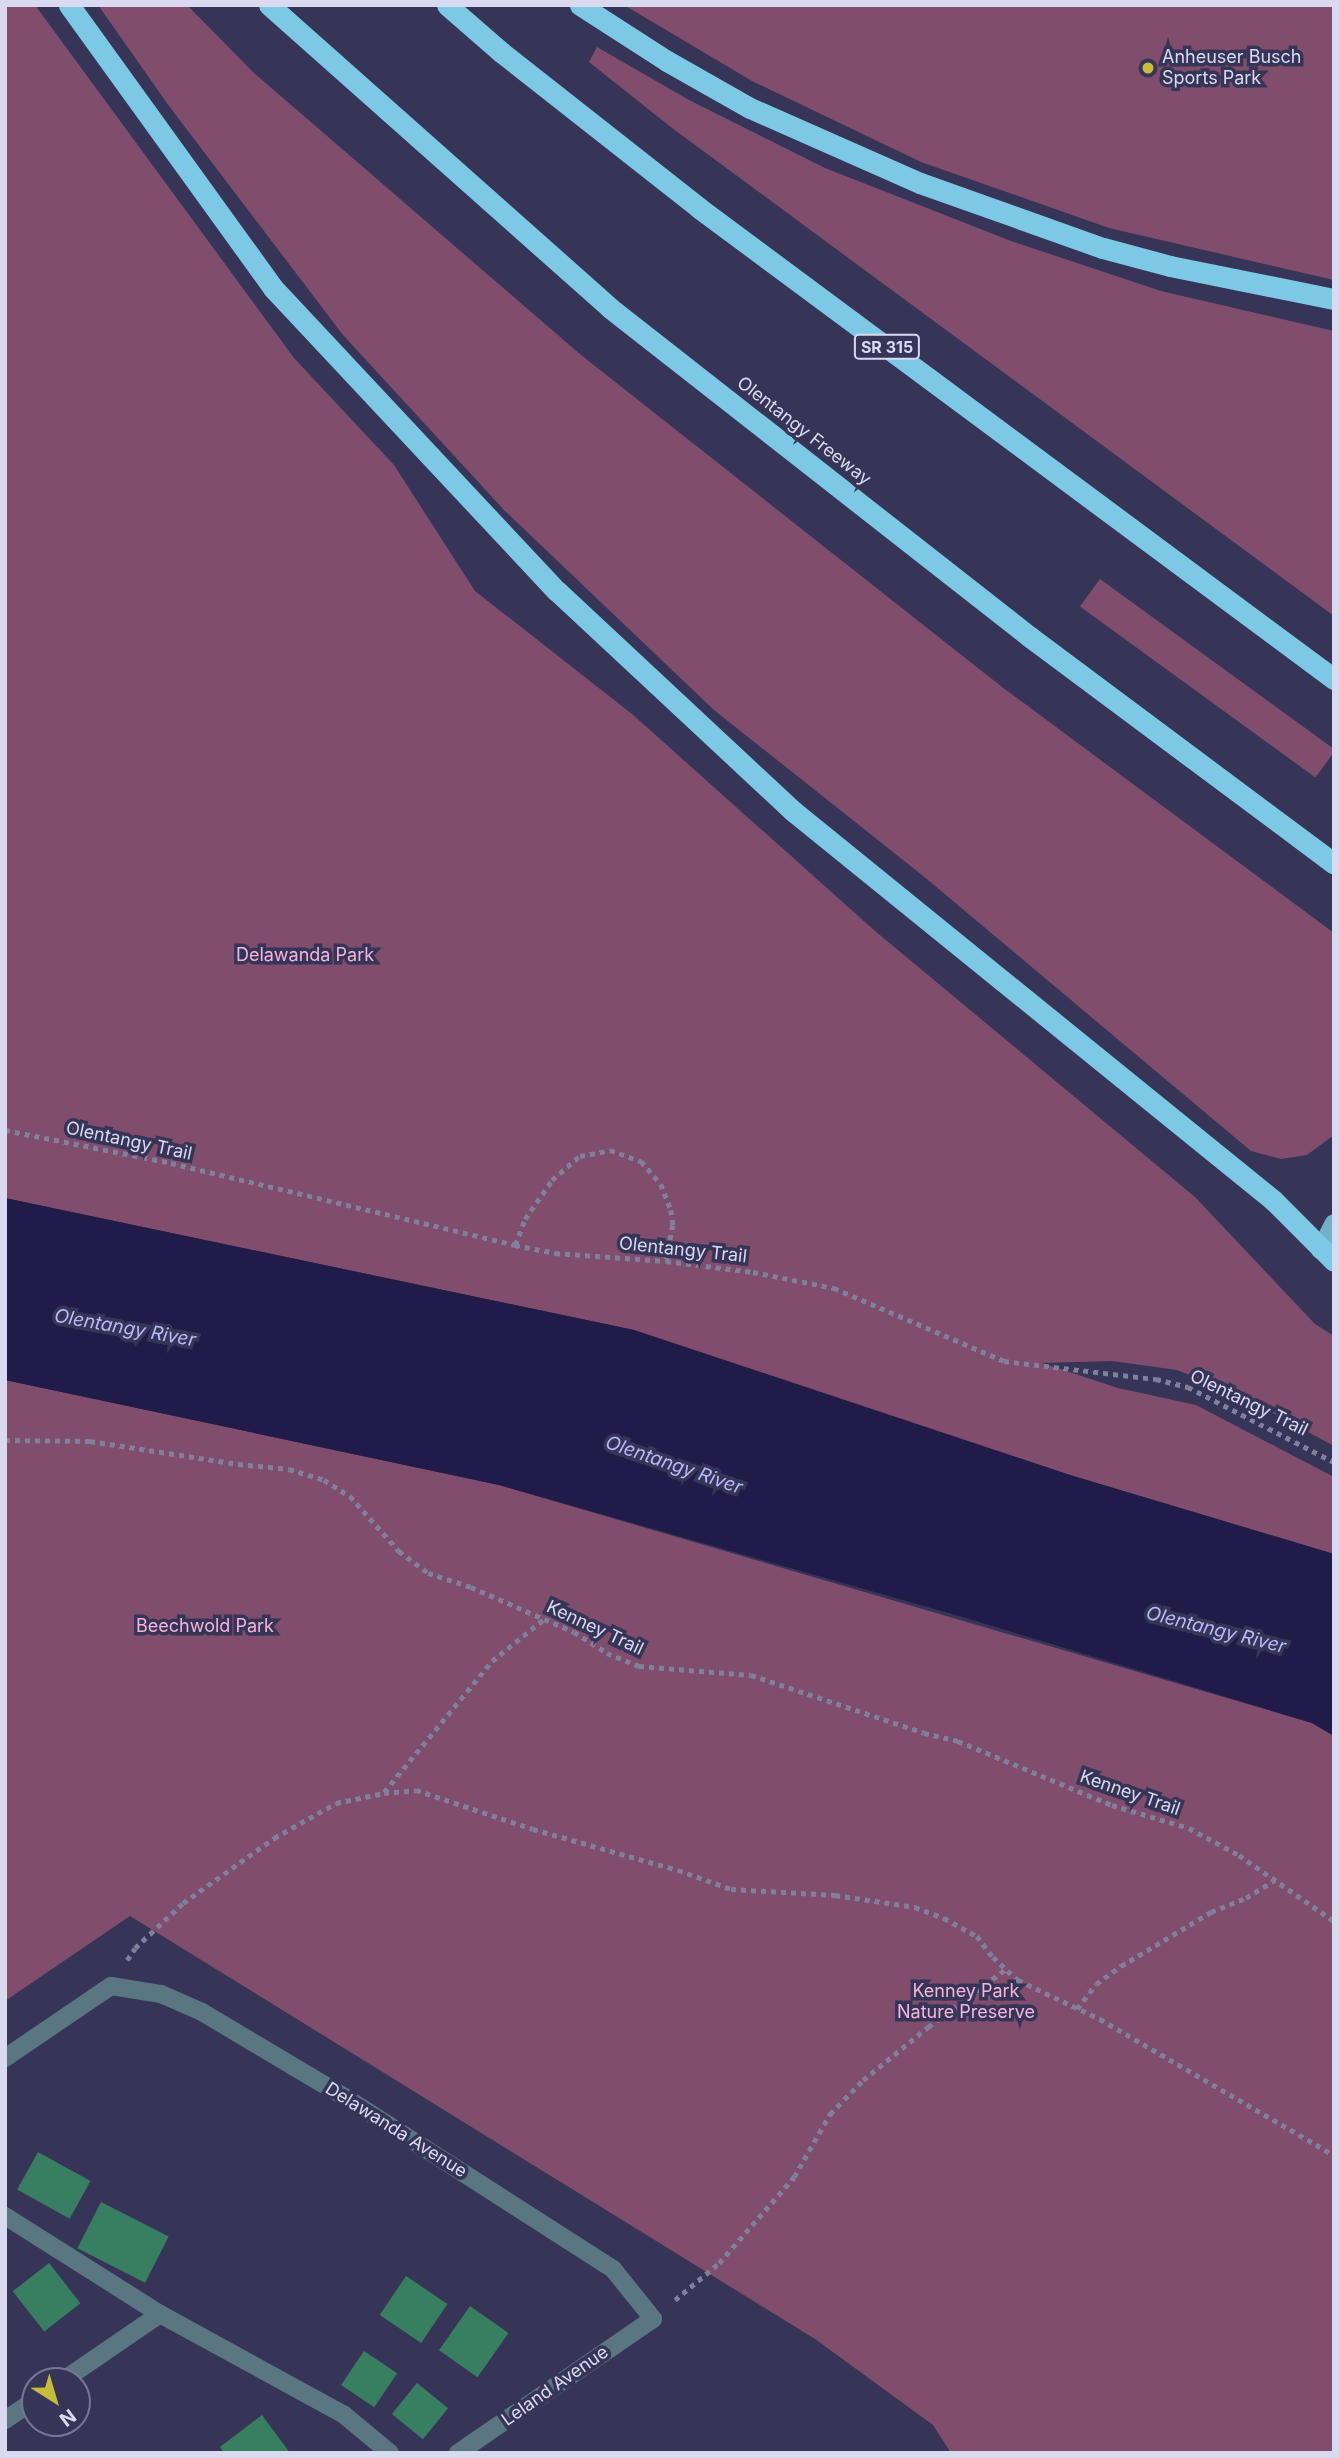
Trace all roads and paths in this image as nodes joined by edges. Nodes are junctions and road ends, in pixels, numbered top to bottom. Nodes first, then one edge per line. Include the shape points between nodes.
1 (69, 5) edge
2 (269, 5) edge
3 (447, 5) edge
4 (580, 5) edge
5 (1334, 299) edge
6 (1334, 679) edge
7 (1334, 864) edge
8 (5, 1130) edge
9 (1334, 1223) edge
10 (515, 1245) junction
11 (1329, 1252) edge
12 (666, 1261) junction
13 (5, 1440) edge
14 (1334, 1462) edge
15 (544, 1619) junction
16 (384, 1793) junction
17 (1275, 1880) junction
18 (1334, 1921) edge
19 (1006, 1969) junction
20 (111, 1986) junction
21 (1077, 2009) junction
22 (5, 2058) edge
23 (1334, 2155) edge
24 (5, 2216) edge
25 (160, 2314) junction
26 (653, 2319) junction
27 (82, 2367) edge
28 (21, 2409) edge
29 (5, 2420) edge
30 (390, 2453) edge
31 (458, 2453) edge

1 - 11 highway via 273,288 557,591 793,811 1273,1200
2 - 7 highway, Olentangy Freeway via 610,308 1030,637
3 - 6 highway, SR 315 via 699,208
4 - 5 highway via 750,108 920,183 1103,248
8 - 10 path, Olentangy Trail via 171,1163
9 - 11 main road
10 - 12 path, Olentangy Trail via 555,1253
10 - 12 path via 536,1200 561,1171 580,1156 610,1150 641,1161 661,1184 673,1225
12 - 14 path, Olentangy Trail via 834,1288 1004,1361 1188,1387
13 - 15 path, Kenney Trail via 90,1441 289,1469 324,1480 350,1496 399,1551 428,1573
15 - 16 path via 492,1661
15 - 17 path, Kenney Trail via 639,1666 751,1675 924,1734 958,1741 1112,1805 1189,1828
16 - 19 path via 416,1790 731,1889 779,1889 915,1907 977,1936
16 - 20 path via 336,1803 274,1838 183,1903 135,1948
17 - 18 path, Kenney Trail
17 - 21 path via 1121,1966 1096,1984
19 - 21 path via 1018,1980
19 - 26 path via 863,2080 830,2114 794,2177 727,2253
20 - 22 street
20 - 26 street, Delawanda Avenue via 161,1994 202,2012 348,2099 613,2269
21 - 23 path
24 - 25 street
25 - 27 street
25 - 30 street via 343,2414
26 - 31 street, Leland Avenue
28 - 29 street

